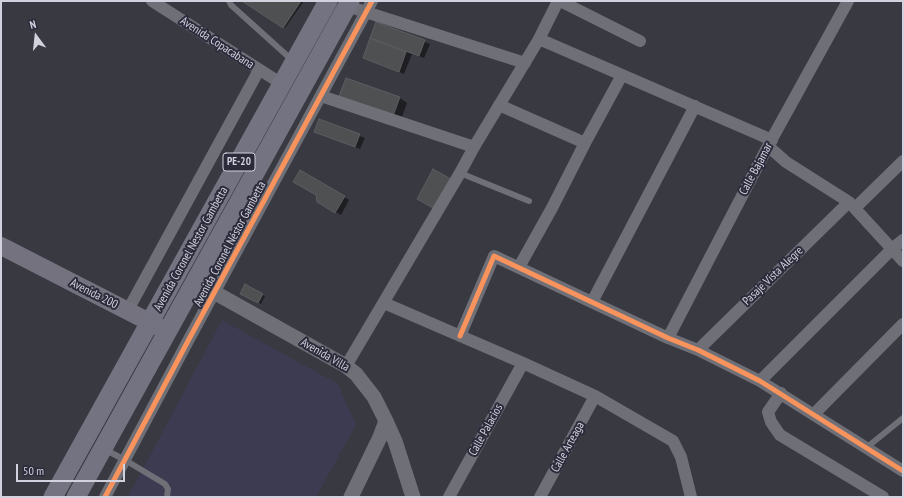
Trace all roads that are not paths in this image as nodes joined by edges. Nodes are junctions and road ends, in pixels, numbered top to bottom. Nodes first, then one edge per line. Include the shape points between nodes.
1 (152, 1) edge
2 (229, 1) edge
3 (328, 1) edge
4 (372, 1) edge
5 (559, 1) edge
6 (848, 1) edge
7 (349, 3) edge
8 (366, 12) junction
9 (539, 39) junction
10 (640, 41) dead end
11 (294, 62) junction
12 (525, 63) junction
13 (259, 70) junction
14 (622, 75) junction
15 (282, 84) junction
16 (321, 96) junction
17 (499, 105) junction
18 (695, 106) junction
19 (585, 143) junction
20 (770, 143) junction
21 (474, 147) junction
22 (903, 161) edge
23 (460, 173) junction
24 (528, 201) dead end
25 (852, 205) junction
26 (903, 240) edge
27 (1, 246) edge
28 (892, 249) junction
29 (903, 261) edge
30 (519, 267) junction
31 (194, 281) junction
32 (215, 293) junction
33 (592, 302) junction
34 (384, 303) junction
35 (128, 310) junction
36 (150, 322) junction
37 (903, 324) edge
38 (167, 331) junction
39 (460, 336) junction
40 (668, 338) junction
41 (188, 341) junction
42 (698, 350) junction
43 (523, 363) junction
44 (346, 366) junction
45 (760, 380) junction
46 (781, 394) junction
47 (595, 396) junction
48 (814, 414) junction
49 (903, 418) edge
50 (386, 421) junction
51 (102, 448) junction
52 (866, 448) junction
53 (125, 460) junction
54 (903, 471) edge
55 (53, 497) edge
56 (76, 497) edge
57 (105, 497) edge
58 (167, 497) edge
59 (351, 497) edge
60 (413, 497) edge
61 (449, 497) edge
62 (540, 497) edge
63 (692, 497) edge
64 (883, 497) edge

1 - 13 street, Avenida Copacabana
2 - 11 lane
3 - 11 highway, Avenida Coronel Nestor Gambetta / PE-20
4 - 8 street, Avenida Coronel Néstor Gambetta
5 - 9 street
5 - 10 street
6 - 20 street, Calle Bajamar
7 - 8 street
7 - 31 highway, Avenida Coronel Nestor Gambetta / PE-20
8 - 12 street
8 - 16 street, Avenida Coronel Néstor Gambetta
9 - 12 street
9 - 14 street
11 - 15 highway, Avenida Coronel Nestor Gambetta / PE-20
12 - 17 street
13 - 15 street, Avenida Copacabana
13 - 35 street
14 - 18 street
14 - 19 street
15 - 36 highway, Avenida Coronel Nestor Gambetta / PE-20
16 - 21 street
16 - 32 street, Avenida Coronel Néstor Gambetta
17 - 19 street
17 - 21 street
18 - 20 street
18 - 33 street
19 - 30 street
20 - 25 street via 786,162
20 - 40 street, Calle Bajamar
21 - 23 street
22 - 25 street, Pasaje Vista Alegre
23 - 24 lane
23 - 34 street
25 - 28 street
25 - 42 street, Pasaje Vista Alegre
26 - 28 street
27 - 35 main road, Avenida 200
28 - 29 street
28 - 45 street
30 - 33 street
30 - 39 street via 494,256
31 - 32 street, Avenida Villa
31 - 38 highway, Avenida Coronel Nestor Gambetta / PE-20
32 - 41 street, Avenida Coronel Néstor Gambetta
32 - 44 street, Avenida Villa
33 - 40 street
34 - 39 street
34 - 44 street
35 - 36 main road, Avenida 200
36 - 38 main road, Avenida 200
36 - 55 highway, Avenida Coronel Nestor Gambetta / PE-20
37 - 48 street
38 - 41 street, Avenida 200
38 - 51 highway, Avenida Coronel Nestor Gambetta / PE-20
39 - 43 street
40 - 42 street
41 - 53 street, Avenida Coronel Néstor Gambetta
42 - 45 street
43 - 47 street
43 - 61 street, Calle Palacios
44 - 50 street, Avenida Villa via 368,387
45 - 46 street
46 - 48 street
46 - 64 street via 768,412 780,435
47 - 62 street, Calle Arteaga
47 - 63 street via 672,441 681,457
48 - 52 street
49 - 52 lane
50 - 59 street
50 - 60 street, Avenida Villa
51 - 53 lane
51 - 56 highway, Avenida Coronel Nestor Gambetta / PE-20
52 - 54 street
53 - 57 street, Avenida Coronel Néstor Gambetta
53 - 58 lane via 165,484 168,489

